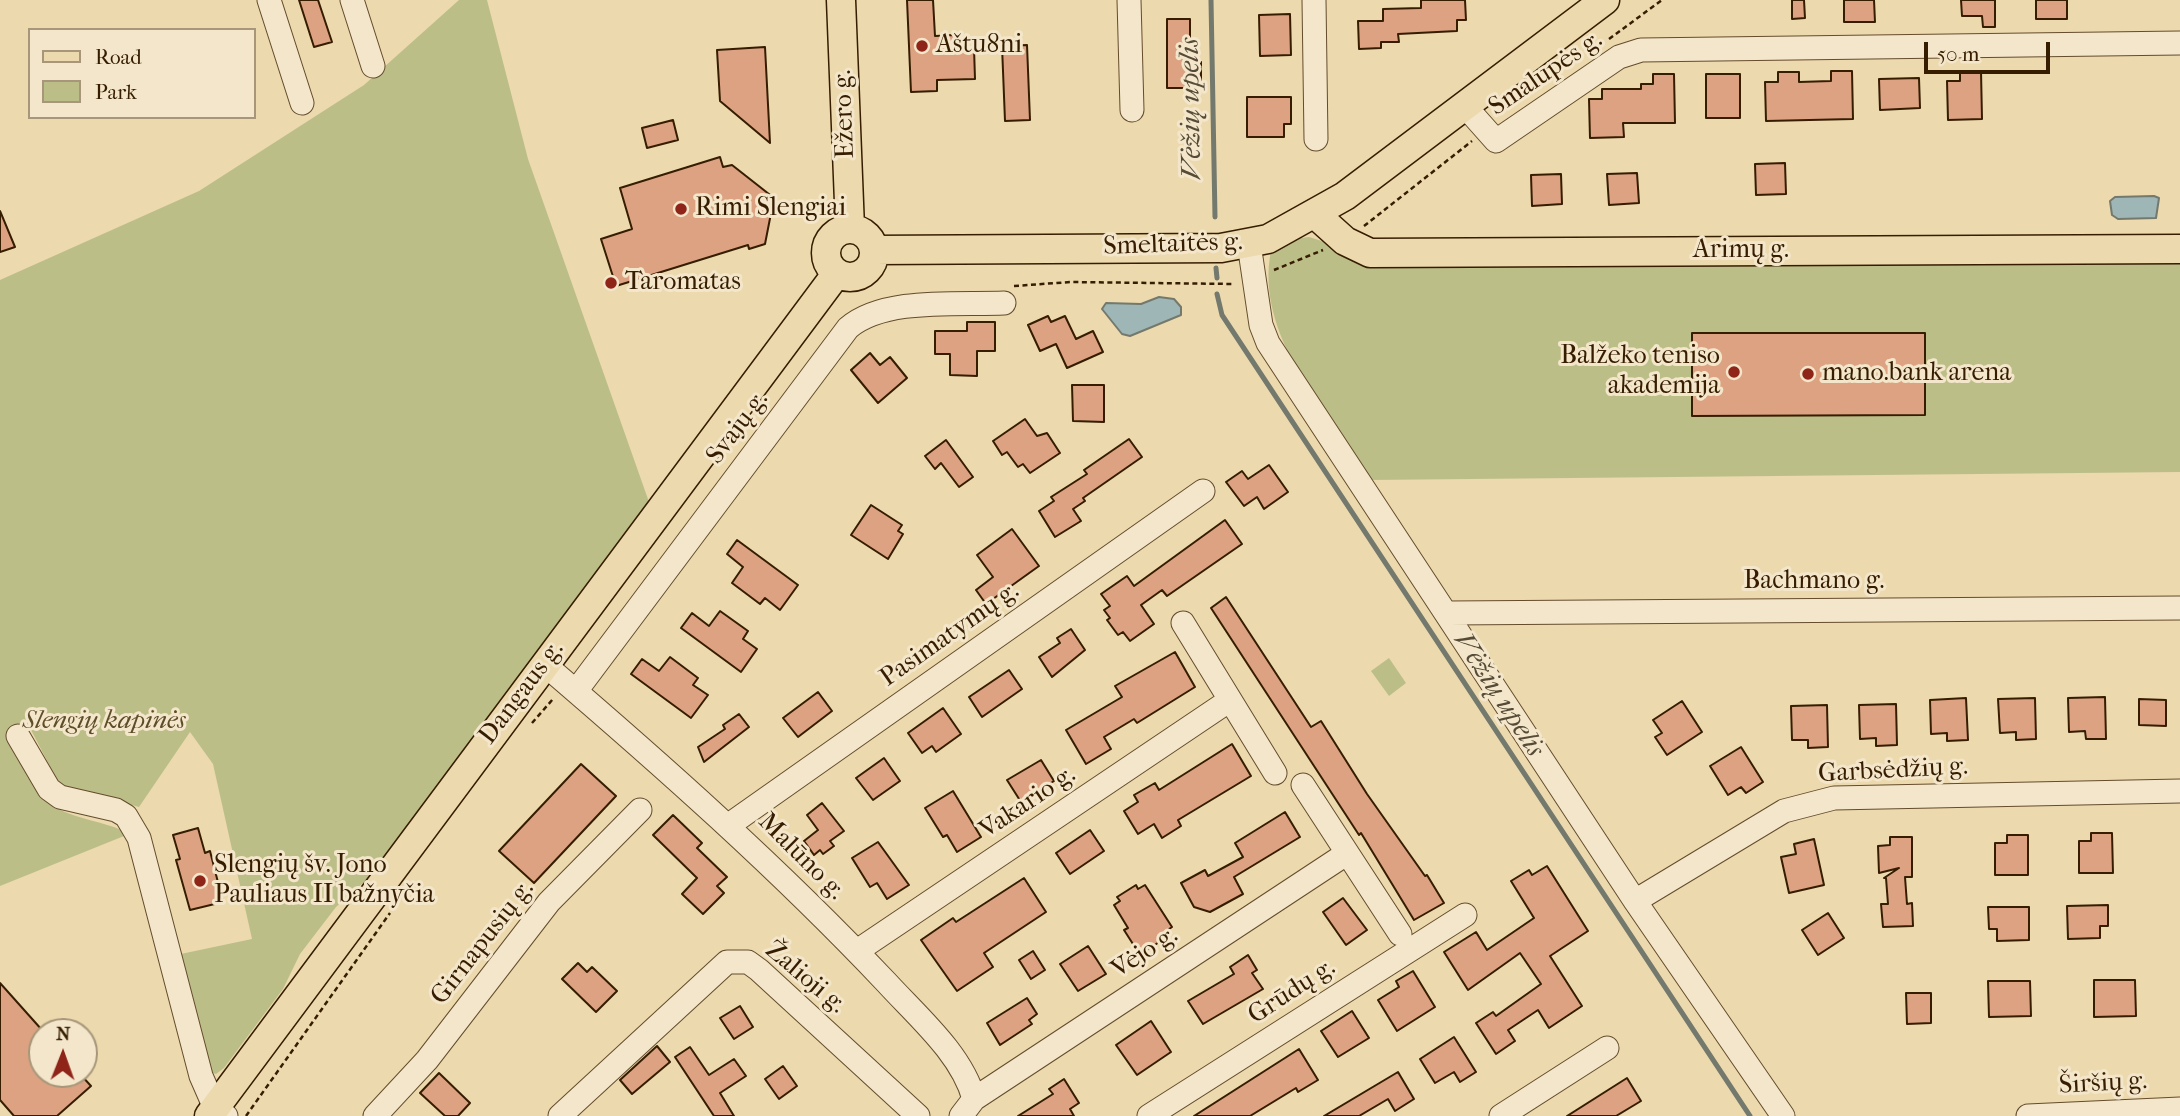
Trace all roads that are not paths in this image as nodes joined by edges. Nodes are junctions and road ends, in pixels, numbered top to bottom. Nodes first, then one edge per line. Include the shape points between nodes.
1 (269, 0) edge
2 (352, 0) edge
3 (841, 0) edge
4 (1129, 0) edge
5 (1314, 0) edge
6 (1605, 0) edge
7 (2180, 43) edge
8 (373, 66) dead end
9 (302, 103) dead end
10 (1464, 105) junction
11 (1132, 110) dead end
12 (1316, 139) dead end
13 (1317, 215) junction
14 (850, 228) junction
15 (1249, 244) junction
16 (2180, 249) edge
17 (874, 250) junction
18 (837, 273) junction
19 (1003, 295) road end
20 (1203, 491) dead end
21 (2180, 608) edge
22 (1448, 613) junction
23 (1183, 623) dead end
24 (544, 664) junction
25 (571, 687) junction
26 (1230, 700) junction
27 (18, 736) dead end
28 (1275, 773) dead end
29 (1303, 785) dead end
30 (2180, 791) edge
31 (640, 810) dead end
32 (729, 825) junction
33 (1346, 854) junction
34 (1635, 901) junction
35 (1465, 915) dead end
36 (1400, 934) dead end
37 (857, 951) junction
38 (1607, 1048) dead end
39 (967, 1107) edge
40 (2180, 1109) edge
41 (217, 1113) edge
42 (375, 1116) edge
43 (559, 1116) edge
44 (918, 1116) edge
45 (1149, 1116) edge
46 (1501, 1116) edge
47 (1783, 1116) edge
48 (2028, 1116) edge

1 - 9 street
2 - 8 street
3 - 14 main road, Ežero g.
4 - 11 street
5 - 12 street
6 - 10 main road, Smeltaitės g.
7 - 10 street, Smalupės g. via 1641,50 1619,57 1496,141
10 - 13 main road, Smeltaitės g.
13 - 15 main road, Smeltaitės g.
13 - 16 main road, Arimų g. via 1345,241 1370,253
14 - 17 main road via 866,234
14 - 18 main road via 829,242 827,259
15 - 17 main road, Smeltaitės g. via 1220,248
15 - 22 street via 1268,343
17 - 18 main road via 870,267 863,273
18 - 24 main road, Dangaus g.
19 - 25 street, Svajų g. via 895,307 868,314 848,328
20 - 32 street, Pasimatymų g.
21 - 22 street, Bachmano g.
22 - 34 street
23 - 26 street
24 - 25 street, Malūno g.
24 - 41 main road, Dangaus g.
25 - 32 street, Malūno g.
26 - 28 street
26 - 37 street, Vakario g.
27 - 41 street via 49,789 60,797 116,810 139,838 199,1068
29 - 33 street
30 - 34 street, Garbsėdžių g. via 1834,798 1807,803 1784,811
31 - 42 street, Girnapusių g. via 549,902 428,1060
32 - 37 street, Malūno g.
33 - 36 street
33 - 39 street, Vėjo g.
34 - 47 street
35 - 45 street, Grūdų g.
37 - 39 street, Malūno g. via 968,1076
38 - 46 street
40 - 48 street, Širšių g.
43 - 44 street, Žalioji g. via 727,962 737,960 760,970

